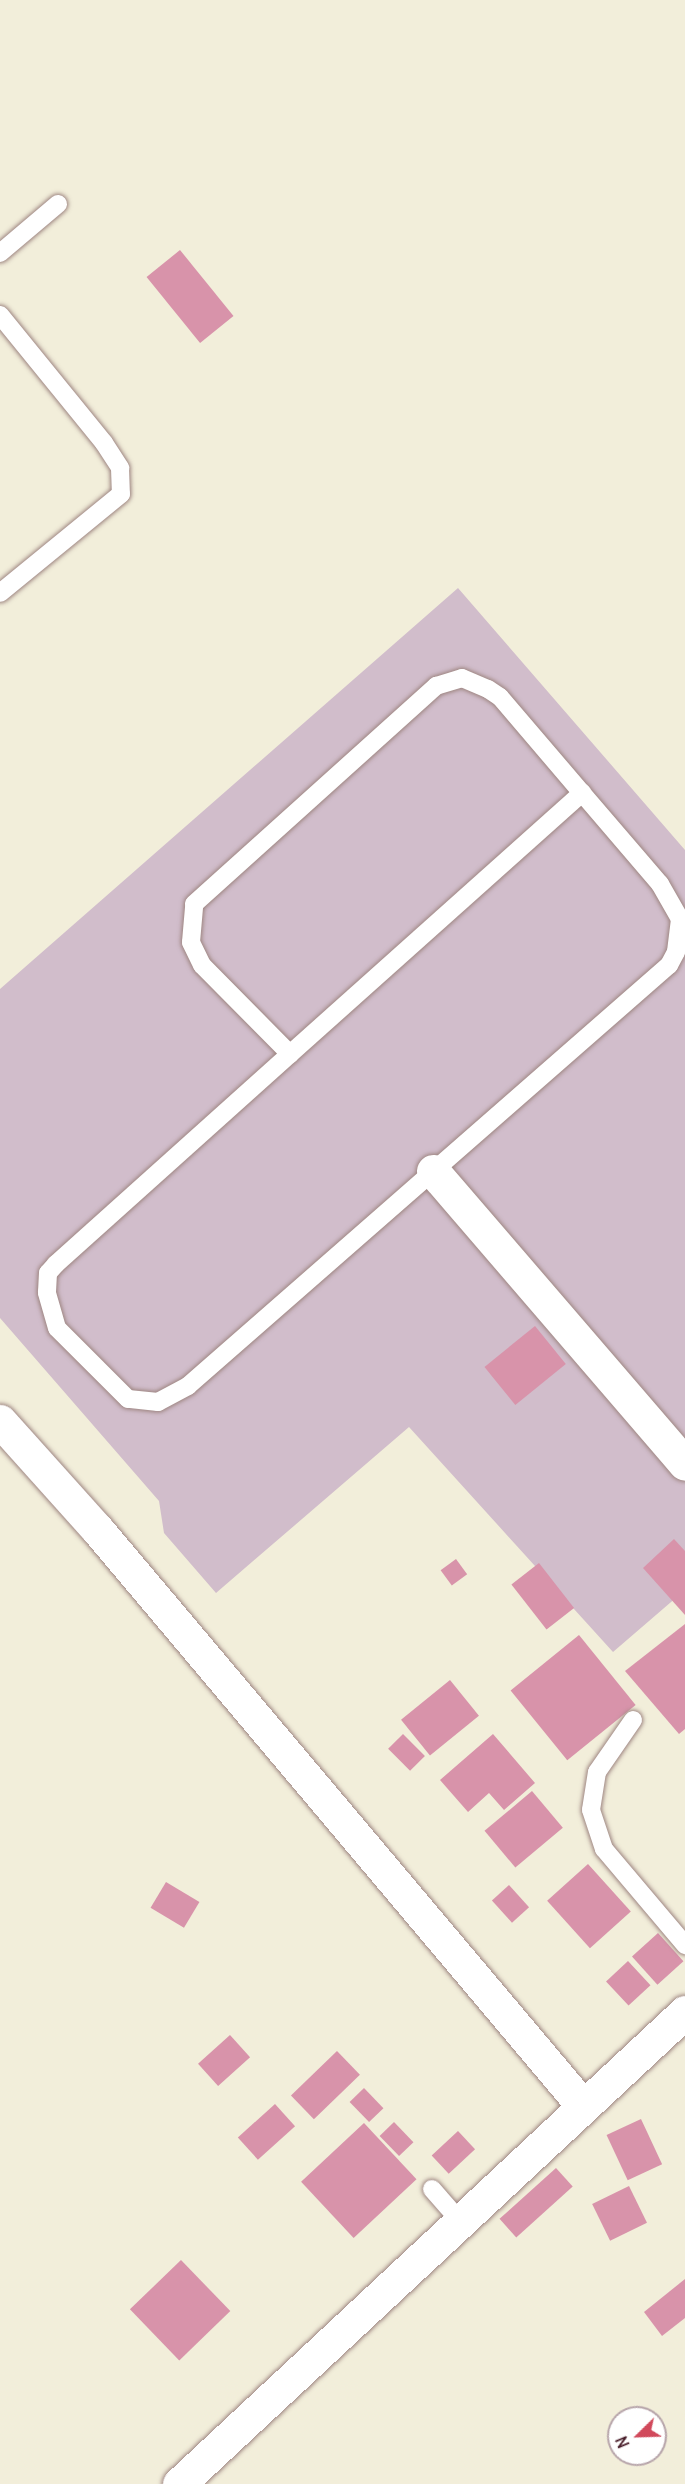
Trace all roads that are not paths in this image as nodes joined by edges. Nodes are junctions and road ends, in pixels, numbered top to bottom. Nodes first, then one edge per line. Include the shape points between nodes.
1 (58, 204) dead end
2 (0, 254) edge
3 (0, 315) edge
4 (0, 593) edge
5 (582, 793) junction
6 (290, 1054) junction
7 (433, 1171) junction
8 (0, 1421) edge
9 (685, 1464) edge
10 (633, 1720) dead end
11 (685, 1945) edge
12 (685, 2012) edge
13 (583, 2106) junction
14 (432, 2189) dead end
15 (460, 2221) junction
16 (178, 2484) edge

1 - 2 lane
3 - 4 lane via 104,443 120,468 121,494
5 - 6 lane
5 - 6 lane via 500,697 462,678 447,681 202,892 190,916 195,954
5 - 7 lane via 674,906 682,937 669,965
6 - 7 lane via 48,1274 49,1308 57,1328 112,1388 144,1405 174,1396
7 - 9 street
8 - 13 street via 98,1529
10 - 11 lane via 597,1772 591,1810 604,1849
12 - 13 street
13 - 15 street
14 - 15 lane
15 - 16 street

